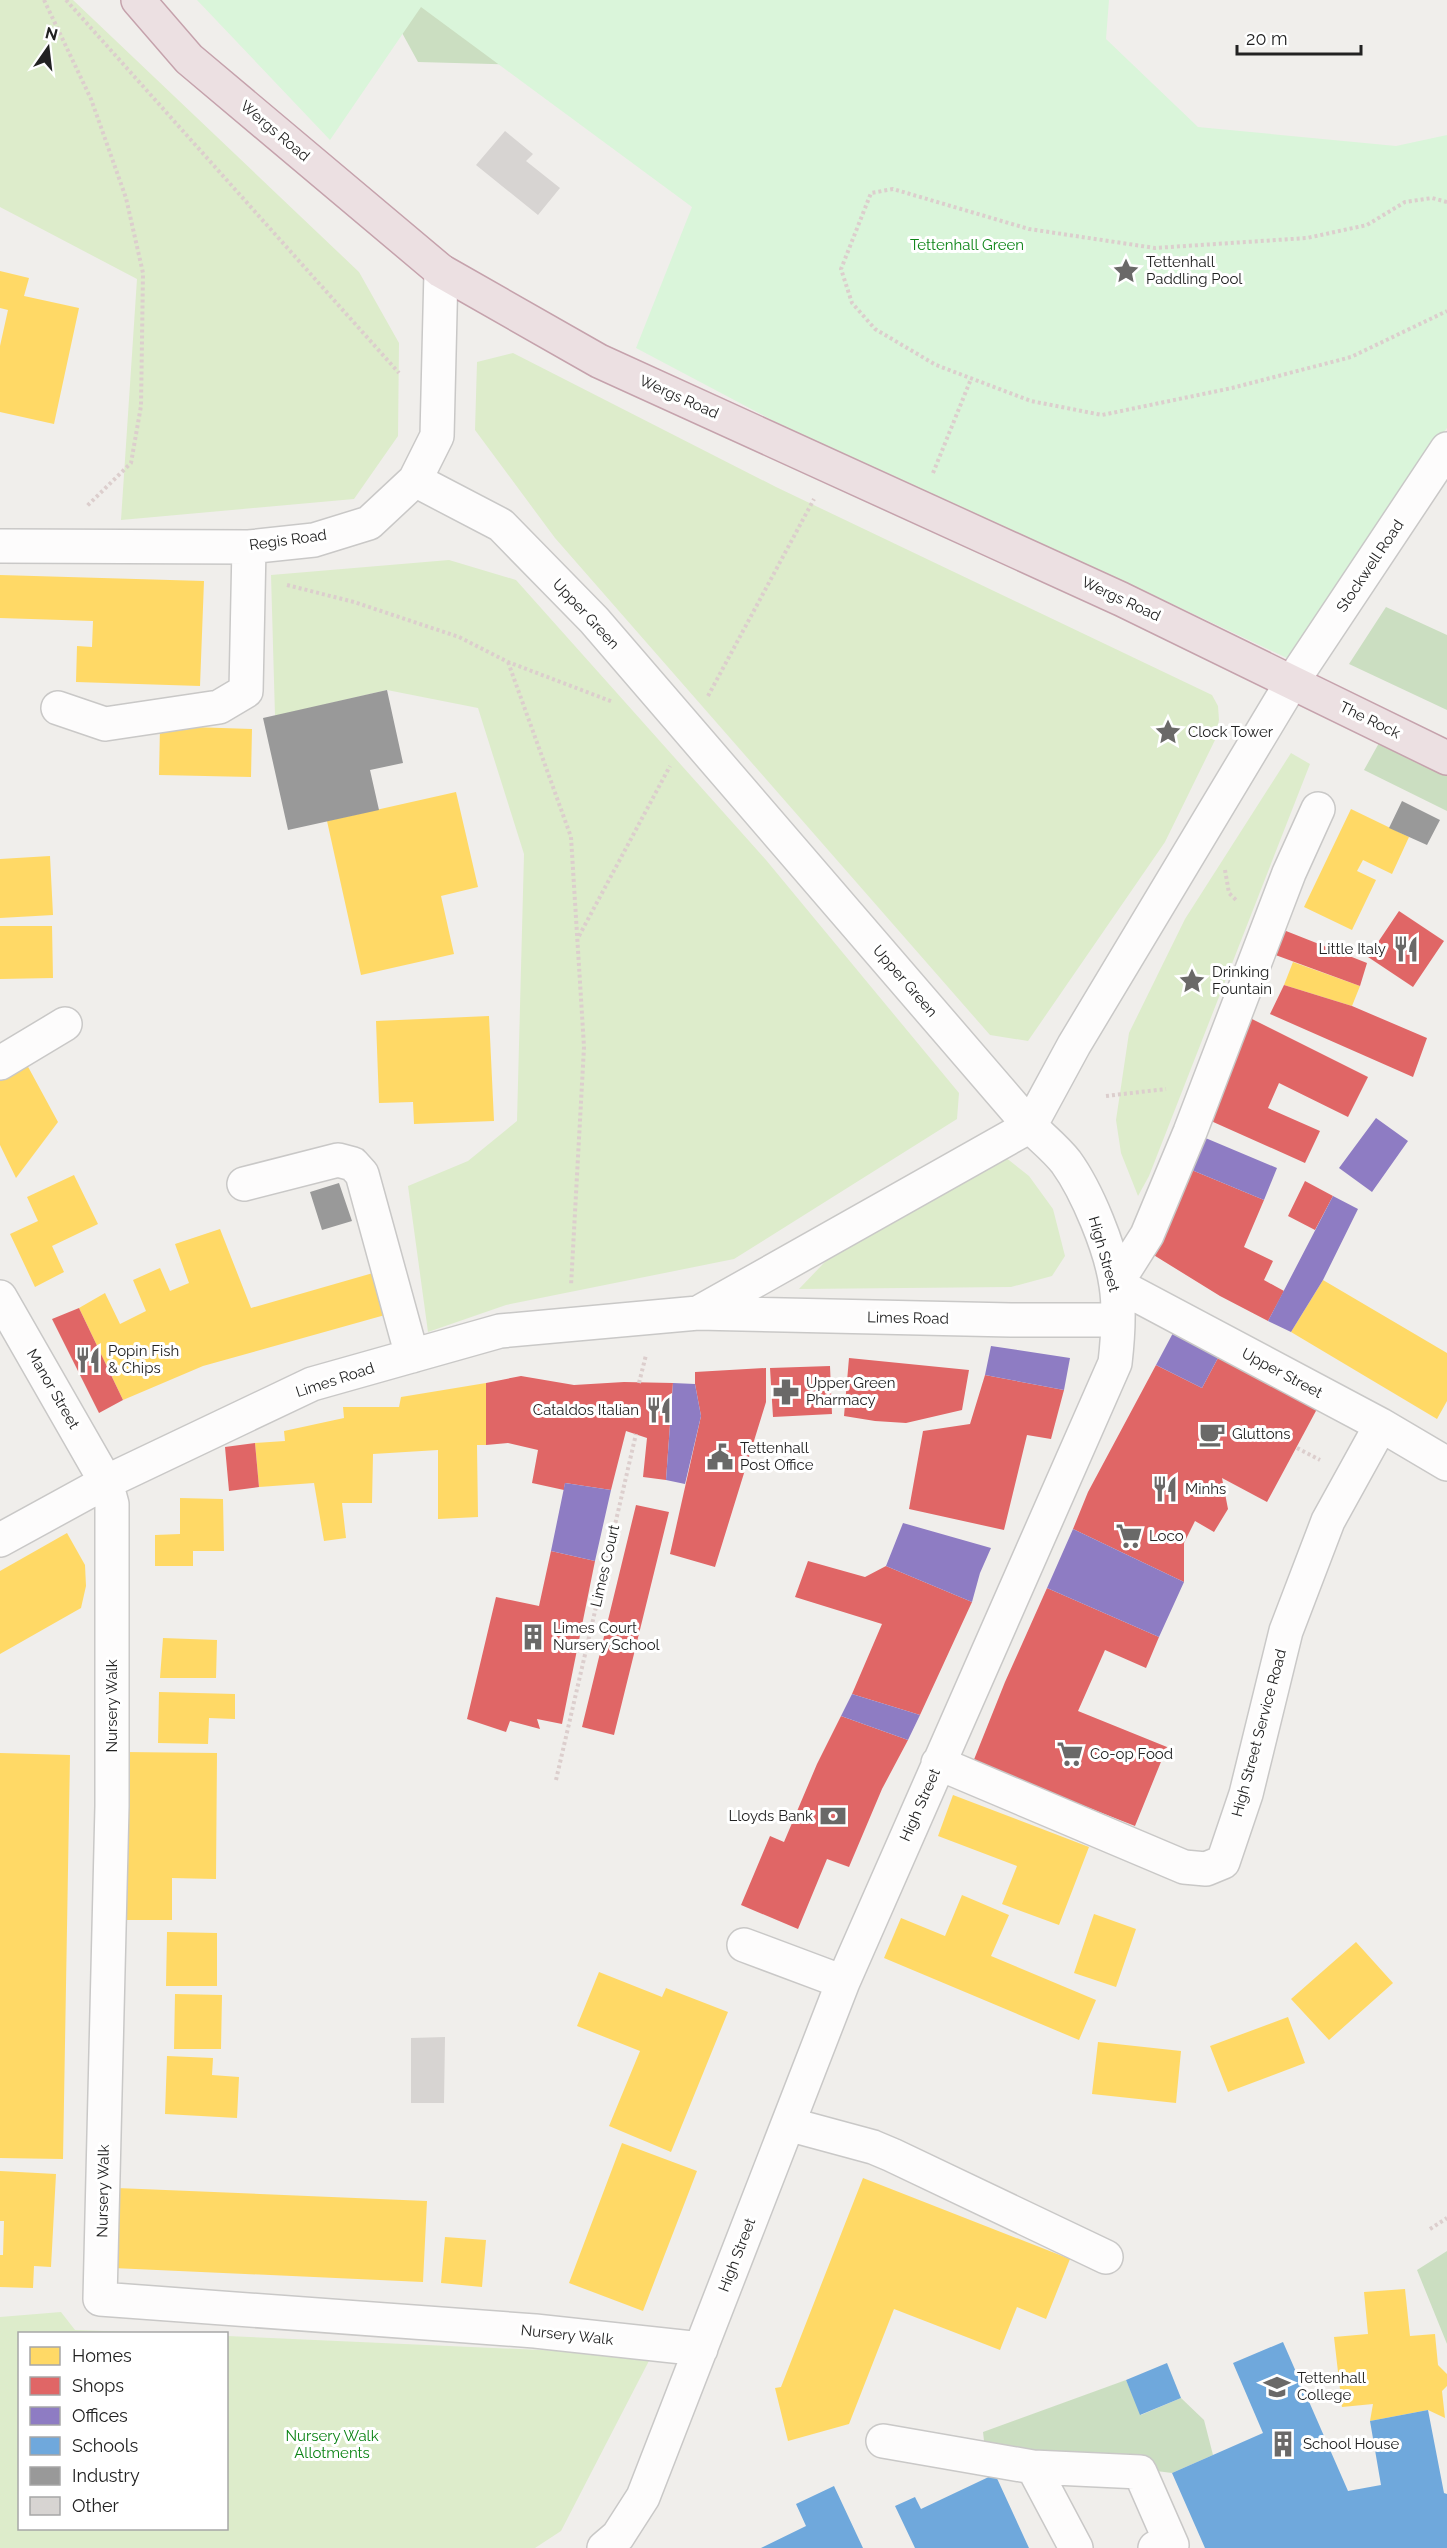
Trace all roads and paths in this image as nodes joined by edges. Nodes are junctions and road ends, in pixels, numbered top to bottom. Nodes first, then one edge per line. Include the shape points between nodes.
1 (44, 0) edge
2 (66, 0) edge
3 (138, 0) edge
4 (1447, 202) edge
5 (441, 271) junction
6 (1447, 311) edge
7 (971, 379) junction
8 (438, 417) junction
9 (1447, 449) edge
10 (936, 466) dead end
11 (414, 480) junction
12 (812, 503) dead end
13 (798, 531) dead end
14 (0, 546) edge
15 (45, 547) junction
16 (249, 561) junction
17 (508, 662) junction
18 (1292, 682) junction
19 (615, 702) dead end
20 (58, 708) dead end
21 (1447, 758) edge
22 (1318, 809) dead end
23 (1223, 860) dead end
24 (1267, 929) junction
25 (65, 1024) dead end
26 (0, 1063) edge
27 (1209, 1083) junction
28 (1106, 1096) dead end
29 (1030, 1126) junction
30 (244, 1184) dead end
31 (1116, 1284) junction
32 (0, 1297) edge
33 (698, 1313) junction
34 (1118, 1320) junction
35 (570, 1325) junction
36 (412, 1356) junction
37 (1381, 1425) junction
38 (636, 1434) dead end
39 (1447, 1464) edge
40 (106, 1482) junction
41 (0, 1540) edge
42 (938, 1763) junction
43 (556, 1780) dead end
44 (747, 1940) dead end
45 (845, 1977) junction
46 (788, 2124) junction
47 (1447, 2218) edge
48 (1430, 2229) dead end
49 (1106, 2257) dead end
50 (701, 2349) junction
51 (883, 2441) dead end
52 (1033, 2467) junction
53 (613, 2544) edge
54 (1076, 2548) edge
55 (1155, 2548) edge

1 - 15 path via 91,99 126,198 143,273 141,406 131,462
2 - 8 path
3 - 5 highway, Wergs Road via 189,59
4 - 7 path via 1432,198 1405,202 1367,225 1307,238 1155,249 1029,229 892,189 871,193 841,269 852,303 875,329 936,365
5 - 8 street, Regis Road
5 - 18 highway, Wergs Road via 599,361 1122,599
6 - 7 path via 1351,357 1232,388 1102,415 1031,401
7 - 10 path
8 - 11 street, Regis Road via 437,436
9 - 18 street, Stockwell Road
11 - 16 street, Regis Road via 369,523
11 - 29 street, Upper Green via 501,525 594,620
12 - 13 path
14 - 15 street, Regis Road
15 - 16 street, Regis Road
16 - 17 path via 459,637
16 - 20 street via 246,691 219,707 105,724
17 - 19 path
17 - 35 path via 572,837 584,1047
18 - 21 highway, The Rock
18 - 29 street via 1074,1045
22 - 24 street
23 - 24 path via 1228,893
24 - 27 street
25 - 26 street
27 - 28 path
27 - 31 street via 1147,1235
29 - 31 street, High Street via 1065,1162 1085,1195
29 - 33 street, Limes Road
30 - 36 street via 338,1160 353,1164 362,1174
31 - 34 street, High Street
31 - 37 street, Upper Street
32 - 40 street, Manor Street
33 - 34 street, Limes Road
33 - 35 street, Limes Road
34 - 42 street, High Street via 1115,1363
35 - 36 street, Limes Road via 500,1331
36 - 40 street, Limes Road via 312,1384
37 - 39 street, Upper Street
37 - 42 street, High Street Service Road via 1328,1521 1286,1631 1246,1794 1222,1862 1206,1869 1184,1867
38 - 43 path, Limes Court
40 - 41 street, Limes Road
40 - 50 street, Nursery Walk via 112,1504 112,1806 100,2300 534,2331
42 - 45 street, High Street
44 - 45 street
45 - 46 street, High Street
46 - 49 street via 892,2155
46 - 50 street, High Street
47 - 48 path
50 - 53 street, High Street via 643,2497
51 - 52 street
52 - 54 street
52 - 55 street via 1140,2472 1172,2545

